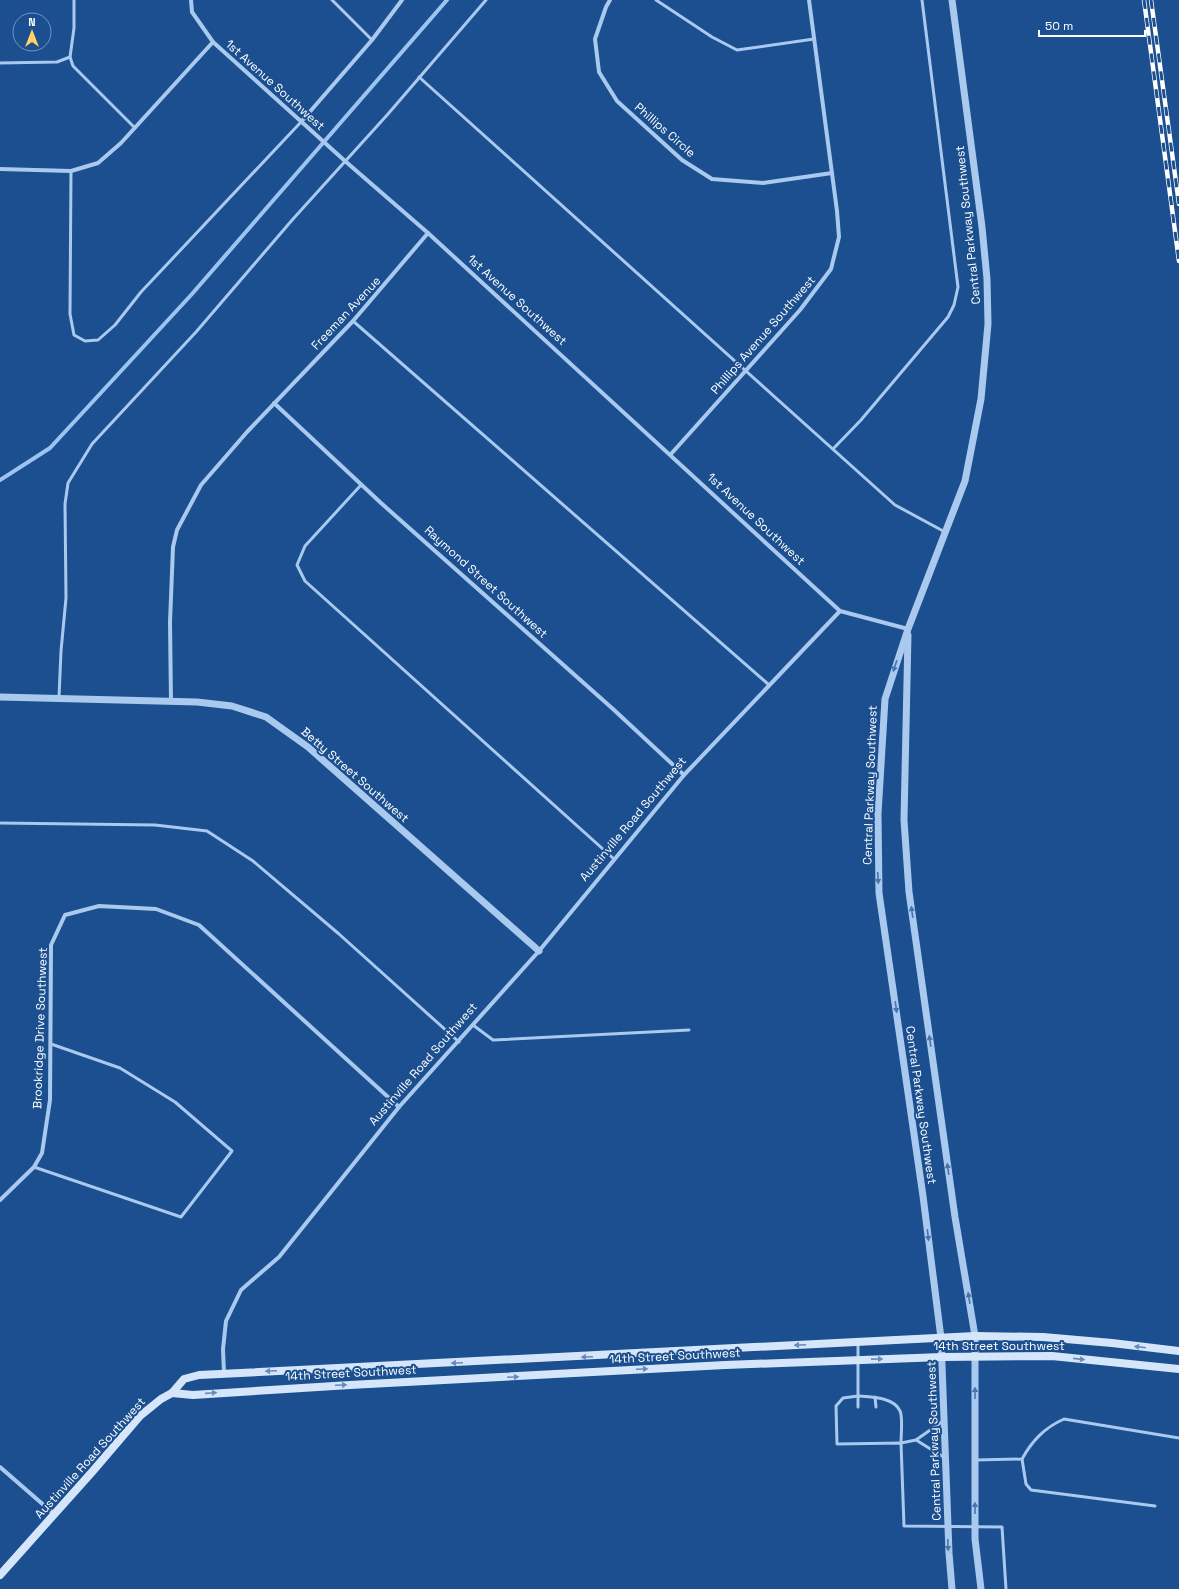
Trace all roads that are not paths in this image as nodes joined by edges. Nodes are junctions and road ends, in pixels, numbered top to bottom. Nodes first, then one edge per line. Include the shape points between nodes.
1 (74, 0) edge
2 (191, 0) edge
3 (332, 0) edge
4 (402, 0) edge
5 (486, 0) edge
6 (610, 0) edge
7 (656, 0) edge
8 (809, 0) edge
9 (922, 0) edge
10 (952, 0) edge
11 (814, 39) junction
12 (372, 40) junction
13 (213, 42) junction
14 (70, 57) junction
15 (0, 63) edge
16 (419, 77) junction
17 (301, 122) junction
18 (135, 128) junction
19 (345, 161) junction
20 (0, 169) edge
21 (71, 171) junction
22 (832, 173) junction
23 (428, 233) junction
24 (353, 321) junction
25 (747, 371) junction
26 (274, 403) junction
27 (833, 450) junction
28 (671, 454) junction
29 (362, 484) junction
30 (946, 532) junction
31 (840, 611) junction
32 (908, 629) junction
33 (768, 684) junction
34 (0, 697) edge
35 (59, 697) junction
36 (171, 702) junction
37 (684, 775) junction
38 (0, 823) edge
39 (614, 859) junction
40 (539, 951) junction
41 (473, 1025) junction
42 (689, 1030) dead end
43 (459, 1042) junction
44 (51, 1044) junction
45 (399, 1107) junction
46 (34, 1167) junction
47 (0, 1200) edge
48 (975, 1336) junction
49 (941, 1338) junction
50 (858, 1342) junction
51 (1179, 1352) edge
52 (942, 1357) junction
53 (975, 1357) junction
54 (858, 1360) junction
55 (1179, 1369) edge
56 (224, 1373) junction
57 (172, 1393) junction
58 (858, 1396) junction
59 (875, 1397) junction
60 (858, 1407) dead end
61 (876, 1407) dead end
62 (944, 1420) junction
63 (1179, 1438) edge
64 (858, 1439) dead end
65 (877, 1439) dead end
66 (916, 1440) junction
67 (901, 1443) junction
68 (877, 1444) junction
69 (858, 1445) junction
70 (945, 1458) junction
71 (1022, 1459) junction
72 (975, 1460) junction
73 (0, 1467) edge
74 (1156, 1506) dead end
75 (54, 1514) junction
76 (948, 1527) junction
77 (975, 1527) junction
78 (0, 1575) edge
79 (952, 1589) edge
80 (981, 1589) edge
81 (1006, 1589) edge

1 - 14 lane
2 - 13 street, 1st Avenue Southwest via 192,12
3 - 12 lane
4 - 12 street
5 - 16 lane
6 - 22 street, Phillips Circle via 594,39 599,72 618,101 682,160 712,179 763,183
7 - 11 lane via 712,38 737,50
8 - 11 street, Phillips Avenue Southwest
9 - 27 lane via 958,287 948,317
10 - 30 street, Central Parkway Southwest via 982,227 988,324 976,431 965,481
11 - 22 street, Phillips Avenue Southwest
12 - 17 street
13 - 17 street, 1st Avenue Southwest
13 - 18 street
14 - 15 lane via 58,62
14 - 18 lane via 73,66
16 - 19 lane
16 - 25 lane
17 - 19 street, 1st Avenue Southwest
17 - 21 lane via 141,292 115,325 98,340 85,341 74,335 70,314
18 - 21 street via 98,163
19 - 23 street, 1st Avenue Southwest
19 - 35 lane via 191,338 92,444 68,483 65,504 66,598
20 - 21 street
22 - 25 street, Phillips Avenue Southwest via 839,237 831,269 800,310
23 - 24 street, Freeman Avenue
23 - 28 street, 1st Avenue Southwest
24 - 26 street, Freeman Avenue
24 - 33 lane
25 - 27 lane
25 - 28 street, Phillips Avenue Southwest
26 - 29 street, Raymond Street Southwest
26 - 36 street, Freeman Avenue via 201,485 176,530 170,622
27 - 30 lane via 895,505
28 - 31 street, 1st Avenue Southwest
29 - 37 street, Raymond Street Southwest
29 - 39 lane via 305,546 297,565 305,581
30 - 32 street, Central Parkway Southwest
31 - 32 street
31 - 33 street, Austinville Road Southwest
48 -> 32 street, Central Parkway Southwest via 955,1217 909,892 904,820
32 -> 49 street, Central Parkway Southwest via 884,698 877,853 879,893
33 - 37 street, Austinville Road Southwest
34 - 35 street, Betty Street Southwest
35 - 36 street, Betty Street Southwest
36 - 40 street, Betty Street Southwest via 232,706 266,717 308,747
37 - 39 street, Austinville Road Southwest
38 - 43 lane via 155,825 207,831 253,860
39 - 40 street, Austinville Road Southwest
40 - 41 street, Austinville Road Southwest
41 - 42 lane via 493,1040
41 - 43 street, Austinville Road Southwest
43 - 45 street, Austinville Road Southwest
44 - 45 street, Brookridge Drive Southwest via 51,945 66,915 98,906 156,908 199,925
44 - 46 street, Brookridge Drive Southwest via 50,1100 42,1153
44 - 46 lane via 120,1068 175,1102 232,1151 181,1217
45 - 56 street, Austinville Road Southwest via 279,1257 241,1290 226,1321
46 - 47 street, Brookridge Drive Southwest
48 - 49 main road, 14th Street Southwest
51 -> 48 main road, 14th Street Southwest via 1043,1337
48 - 53 street, Central Parkway Southwest
49 - 50 main road, 14th Street Southwest
49 - 52 street, Central Parkway Southwest
50 - 54 lane
50 -> 56 main road, 14th Street Southwest
52 - 53 main road, 14th Street Southwest
54 -> 52 main road, 14th Street Southwest
52 - 62 street, Central Parkway Southwest
53 -> 55 main road, 14th Street Southwest via 1052,1356
72 -> 53 street, Central Parkway Southwest
57 -> 54 main road, 14th Street Southwest via 193,1395
54 - 58 lane
56 - 57 main road, Austinville Road Southwest via 184,1379
57 - 75 main road, Austinville Road Southwest via 140,1416
58 - 59 lane
58 - 60 lane
58 - 69 lane via 843,1398 836,1406 837,1444
59 - 61 lane
59 - 67 lane via 895,1405 901,1412
62 - 66 lane
62 - 70 street, Central Parkway Southwest
63 - 71 lane via 1064,1419 1051,1425 1040,1435
64 - 69 lane
65 - 68 lane
66 - 67 lane
66 - 70 lane
67 - 68 lane
67 - 76 lane via 904,1526
68 - 69 lane
70 - 76 street, Central Parkway Southwest
71 - 72 lane
71 - 74 lane via 1026,1484 1031,1490
77 -> 72 street, Central Parkway Southwest
73 - 75 street
75 - 78 main road, Austinville Road Southwest
76 - 77 lane
76 -> 79 street, Central Parkway Southwest
77 - 80 street, Central Parkway Southwest
77 - 81 lane via 1002,1528

